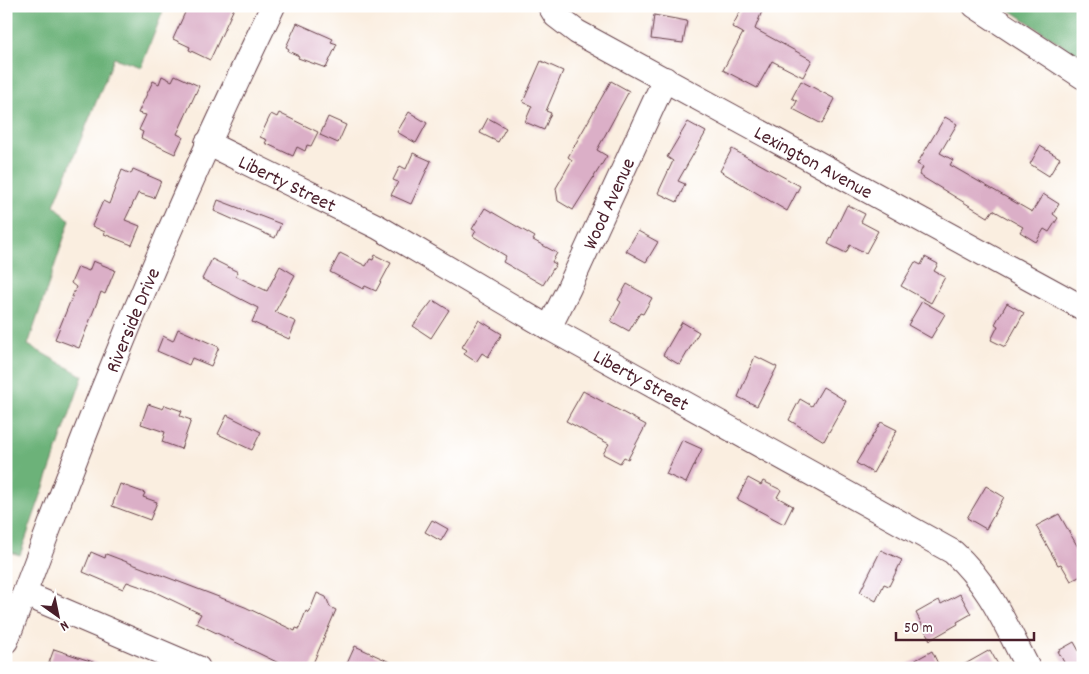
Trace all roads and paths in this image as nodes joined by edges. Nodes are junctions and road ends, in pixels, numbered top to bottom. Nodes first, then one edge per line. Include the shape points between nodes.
1 (273, 6) edge
2 (550, 6) edge
3 (975, 6) edge
4 (1083, 77) edge
5 (664, 79) junction
6 (207, 143) junction
7 (1083, 308) edge
8 (548, 328) junction
9 (24, 594) junction
10 (6, 641) edge
11 (198, 668) edge
12 (1028, 668) edge

1 - 6 street, Riverside Drive
2 - 5 street, Lexington Avenue via 556,16 572,28
3 - 4 street
5 - 7 street, Lexington Avenue
5 - 8 street, Wood Avenue
6 - 8 street, Liberty Street via 378,227
6 - 9 street, Riverside Drive via 100,395
8 - 12 street, Liberty Street via 953,552 990,595
9 - 10 street, Riverside Drive
9 - 11 street

